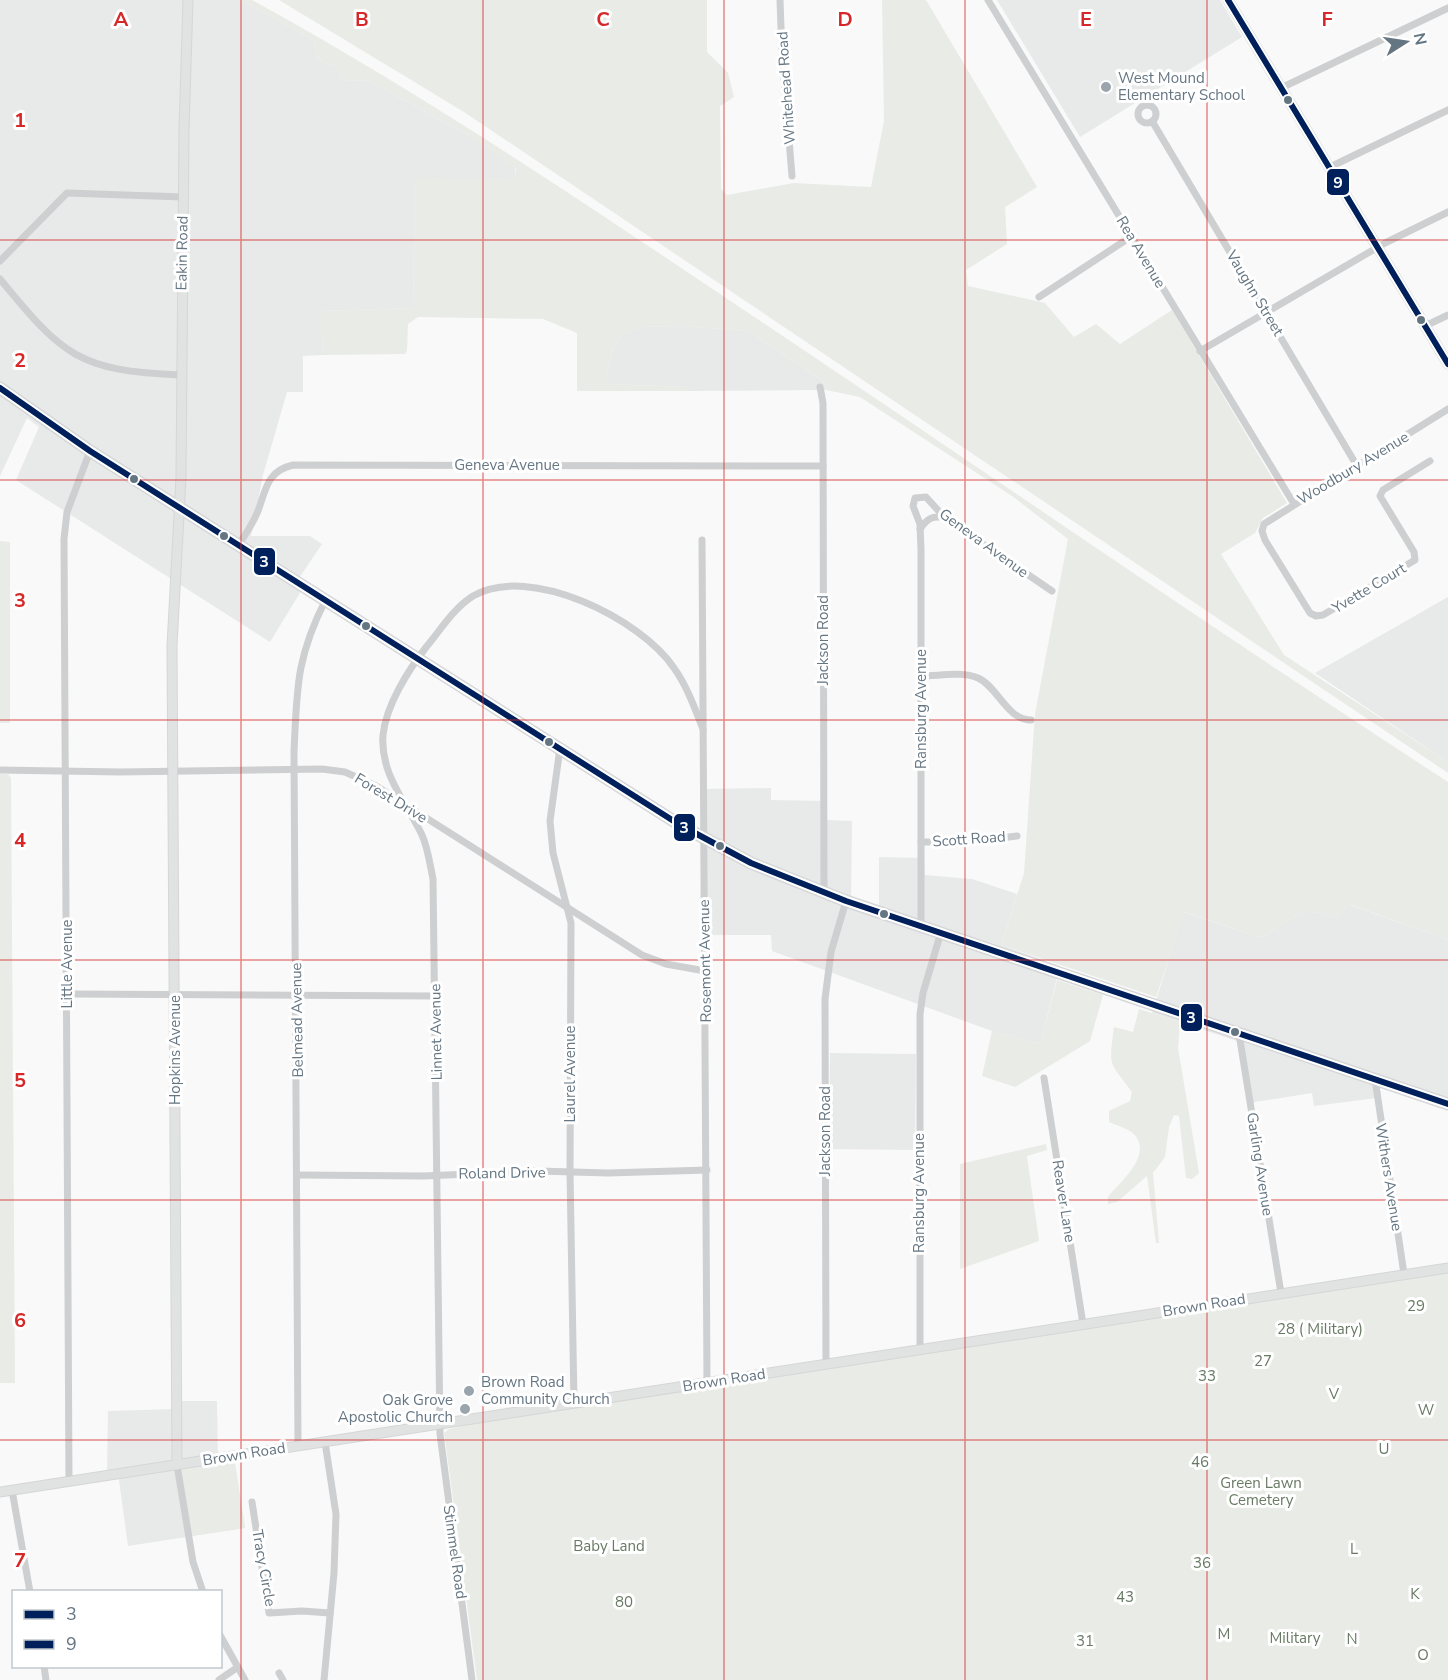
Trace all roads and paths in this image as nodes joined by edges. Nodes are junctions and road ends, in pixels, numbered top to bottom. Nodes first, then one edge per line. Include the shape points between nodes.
1 (188, 0) edge
2 (780, 0) edge
3 (988, 0) edge
4 (1228, 0) edge
5 (1448, 8) edge
6 (1281, 88) junction
7 (1448, 110) edge
8 (1152, 121) dead end
9 (1330, 167) junction
10 (792, 176) dead end
11 (183, 197) junction
12 (1448, 212) edge
13 (1132, 236) junction
14 (1378, 247) junction
15 (0, 261) edge
16 (0, 279) edge
17 (1039, 297) dead end
18 (1267, 314) junction
19 (1448, 315) edge
20 (1425, 326) junction
21 (1200, 351) junction
22 (1448, 364) edge
23 (181, 375) junction
24 (820, 387) dead end
25 (0, 388) edge
26 (1448, 409) edge
27 (90, 451) junction
28 (1430, 461) dead end
29 (823, 465) junction
30 (1357, 466) junction
31 (918, 496) joint
32 (1294, 504) junction
33 (179, 506) junction
34 (945, 518) junction
35 (920, 529) junction
36 (702, 540) dead end
37 (239, 544) junction
38 (1052, 591) dead end
39 (326, 599) junction
40 (1319, 617) joint
41 (418, 658) junction
42 (922, 676) junction
43 (1031, 720) dead end
44 (703, 729) junction
45 (560, 748) junction
46 (295, 768) junction
47 (0, 770) edge
48 (65, 770) junction
49 (173, 771) junction
50 (405, 806) junction
51 (1017, 836) dead end
52 (704, 839) junction
53 (921, 842) junction
54 (824, 893) junction
55 (846, 901) junction
56 (566, 905) junction
57 (921, 925) junction
58 (941, 932) junction
59 (705, 971) junction
60 (67, 994) junction
61 (174, 995) junction
62 (296, 996) junction
63 (435, 996) junction
64 (1239, 1034) junction
65 (1044, 1078) dead end
66 (1375, 1079) junction
67 (1448, 1104) edge
68 (707, 1170) junction
69 (570, 1172) junction
70 (298, 1175) junction
71 (437, 1175) junction
72 (1448, 1268) edge
73 (1404, 1274) junction
74 (1281, 1293) junction
75 (1083, 1324) junction
76 (920, 1349) junction
77 (826, 1364) junction
78 (707, 1382) junction
79 (574, 1403) junction
80 (439, 1424) junction
81 (325, 1442) junction
82 (298, 1446) junction
83 (177, 1465) junction
84 (69, 1480) junction
85 (12, 1490) junction
86 (0, 1492) edge
87 (252, 1502) dead end
88 (30, 1590) edge
89 (202, 1590) edge
90 (330, 1613) junction
91 (222, 1639) edge
92 (238, 1667) junction
93 (219, 1680) edge
94 (245, 1680) edge
95 (324, 1680) edge
96 (472, 1680) edge

1 - 11 street, Eakin Road
2 - 10 street, Whitehead Road
3 - 13 street, Rea Avenue
4 - 6 street
5 - 6 street
6 - 9 street
7 - 9 street
8 - 18 street, Vaughn Street
9 - 14 street
11 - 15 street via 67,194
11 - 23 street, Eakin Road
12 - 14 street
13 - 17 street
13 - 21 street, Rea Avenue
14 - 18 street
14 - 20 street
16 - 23 street via 44,331 80,358 134,373
18 - 21 street
18 - 30 street, Vaughn Street
19 - 20 street
20 - 22 street
21 - 32 street, Rea Avenue
23 - 33 street, Eakin Road
24 - 29 street, Jackson Road
25 - 27 main road
26 - 30 street, Woodbury Avenue
27 - 33 main road
27 - 48 street, Little Avenue via 68,512 64,539
28 - 40 street, Yvette Court via 1383,490 1380,496 1416,558
29 - 37 street, Geneva Avenue via 293,465 271,476 257,513
29 - 54 street, Jackson Road
30 - 32 street, Woodbury Avenue
31 - 34 street, Geneva Avenue via 926,497
31 - 35 street, Ransburg Avenue via 913,502
32 - 40 street, Woodbury Avenue via 1269,519 1262,531 1306,608
33 - 37 main road
33 - 49 street, Hopkins Avenue via 173,586
34 - 35 street via 935,516
34 - 38 street, Geneva Avenue
35 - 42 street, Ransburg Avenue
36 - 44 street, Rosemont Avenue
37 - 39 main road
39 - 41 main road
39 - 46 street, Belmead Avenue via 300,660
41 - 44 street, Linnet Avenue via 451,616 475,595 522,586 549,590 601,610 659,649 682,682
41 - 45 main road
41 - 50 street, Linnet Avenue via 388,713 383,734 386,765
42 - 43 street via 975,677 990,686 1010,710
42 - 53 street, Ransburg Avenue
44 - 52 street, Rosemont Avenue
45 - 52 main road
45 - 56 street, Laurel Avenue via 550,820 553,853
46 - 49 street, Forest Drive
46 - 50 street, Forest Drive via 345,772
46 - 62 street, Belmead Avenue
47 - 48 street, Forest Drive
48 - 49 street, Forest Drive
48 - 60 street, Little Avenue
49 - 61 street, Hopkins Avenue
50 - 56 street, Forest Drive
50 - 63 street, Linnet Avenue via 423,837 433,879
51 - 53 street, Scott Road
52 - 54 main road
52 - 59 street, Rosemont Avenue
53 - 57 street, Ransburg Avenue
54 - 55 main road
55 - 57 main road
55 - 77 street, Jackson Road via 831,952 825,999
56 - 59 street, Forest Drive via 642,955
56 - 69 street, Laurel Avenue via 571,923
57 - 58 main road
58 - 64 main road
58 - 76 street, Ransburg Avenue via 920,1014
59 - 68 street, Rosemont Avenue
60 - 61 street
60 - 84 street, Little Avenue
61 - 62 street
61 - 83 street, Hopkins Avenue
62 - 63 street
62 - 70 street, Belmead Avenue
63 - 71 street, Linnet Avenue
64 - 66 main road
64 - 74 street, Garling Avenue
65 - 75 street, Reaver Lane
66 - 67 main road
66 - 73 street, Withers Avenue
68 - 69 street, Roland Drive
68 - 78 street, Rosemont Avenue
69 - 71 street, Roland Drive
69 - 79 street, Laurel Avenue
70 - 71 street, Roland Drive
70 - 82 street, Belmead Avenue
71 - 80 street, Linnet Avenue
72 - 73 street, Brown Road
73 - 74 street, Brown Road
74 - 75 street, Brown Road
75 - 76 street, Brown Road
76 - 77 street, Brown Road
77 - 78 street, Brown Road
78 - 79 street, Brown Road
79 - 80 street, Brown Road
80 - 81 street, Brown Road
80 - 96 street, Stimmel Road
81 - 82 street, Brown Road
81 - 90 street via 336,1514
82 - 83 street, Brown Road
83 - 84 street, Brown Road
83 - 89 street, Hopkins Avenue
84 - 85 street, Brown Road
85 - 86 street, Brown Road
85 - 88 street
87 - 90 street, Tracy Circle via 269,1613
90 - 95 street
91 - 92 street
92 - 93 street
92 - 94 street

